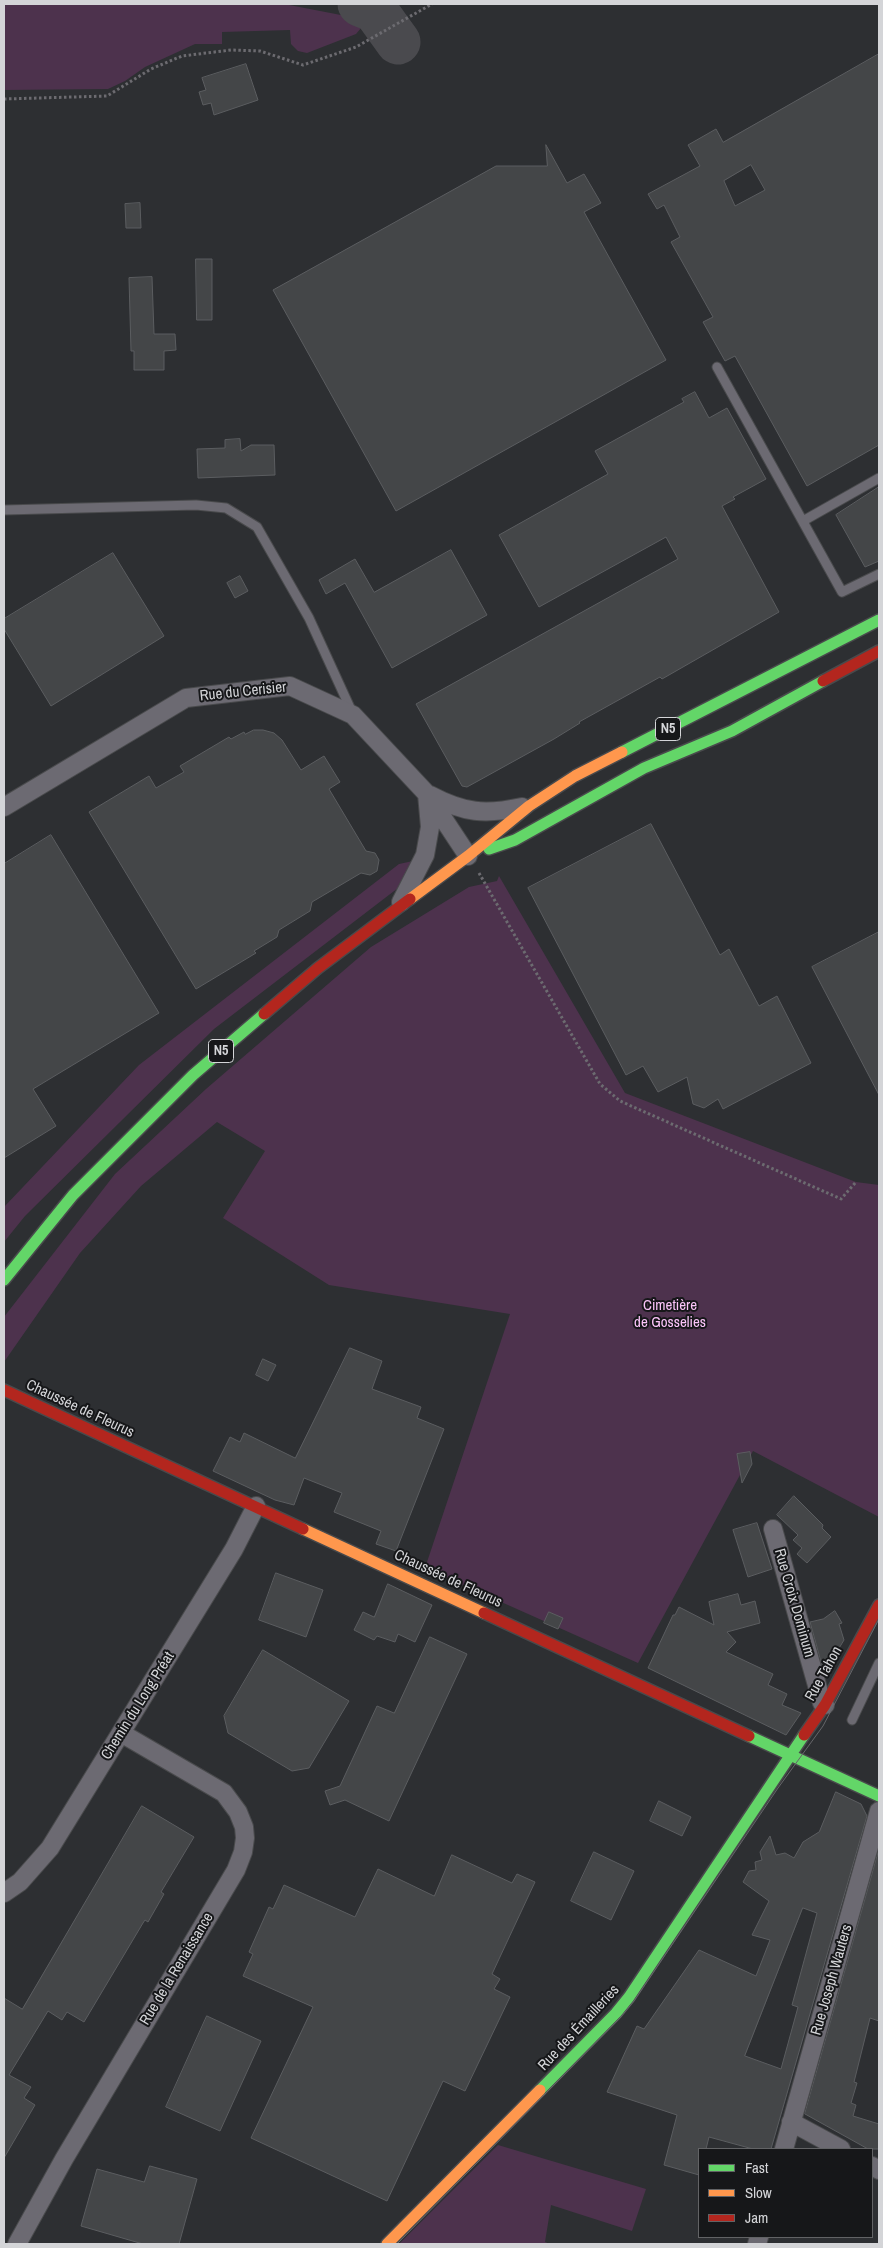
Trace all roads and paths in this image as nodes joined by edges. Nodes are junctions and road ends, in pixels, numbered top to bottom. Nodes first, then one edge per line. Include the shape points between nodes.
1 (432, 4) edge
2 (4, 98) edge
3 (717, 367) dead end
4 (879, 478) edge
5 (4, 510) edge
6 (803, 521) junction
7 (879, 574) edge
8 (879, 620) edge
9 (879, 651) edge
10 (353, 715) junction
11 (427, 794) junction
12 (529, 806) junction
13 (4, 807) edge
14 (468, 856) junction
15 (399, 907) junction
16 (856, 1182) dead end
17 (4, 1280) edge
18 (4, 1390) edge
19 (256, 1506) junction
20 (773, 1529) dead end
21 (879, 1605) edge
22 (879, 1663) edge
23 (825, 1705) junction
24 (852, 1720) dead end
25 (121, 1733) junction
26 (792, 1755) junction
27 (879, 1796) edge
28 (879, 1811) edge
29 (4, 1893) edge
30 (791, 2122) junction
31 (784, 2148) edge
32 (839, 2148) edge
33 (17, 2244) edge
34 (388, 2244) edge

1 - 2 path via 356,47 302,65 260,51 231,50 182,56 151,69 107,96
3 - 6 lane
4 - 6 lane
5 - 10 lane via 226,508 257,527 282,567 310,618
6 - 7 lane via 842,592
8 - 12 main road, N5 via 576,776
9 - 14 main road, N5 via 732,731 644,768 515,840
10 - 11 street, Rue du Cerisier
10 - 13 street, Rue du Cerisier via 290,686 186,698
11 - 12 street via 466,811 496,813
11 - 14 street, Rue du Cerisier
11 - 15 street via 430,827 425,855
12 - 14 main road, N5
14 - 15 main road, N5
14 - 16 path via 600,1084 620,1101 841,1199
15 - 17 main road, N5 via 318,968 193,1075 73,1195
18 - 19 main road, Chaussée de Fleurus
19 - 25 street, Chemin du Long Préat via 234,1549
19 - 26 main road, Chaussée de Fleurus
20 - 23 street, Rue Croix Dominum
21 - 23 main road, Rue Tahon
22 - 24 lane
23 - 26 main road, Rue Tahon
25 - 29 street, Chemin du Long Préat via 50,1848 20,1882
25 - 33 street, Rue de la Renaissance via 224,1794 238,1812 244,1827 243,1852 236,1870
26 - 27 main road, Chaussée de Fleurus
26 - 34 main road, Rue des Émailleries via 616,2014
28 - 30 street, Rue Joseph Wauters
30 - 31 street, Rue Joseph Wauters
30 - 32 street

